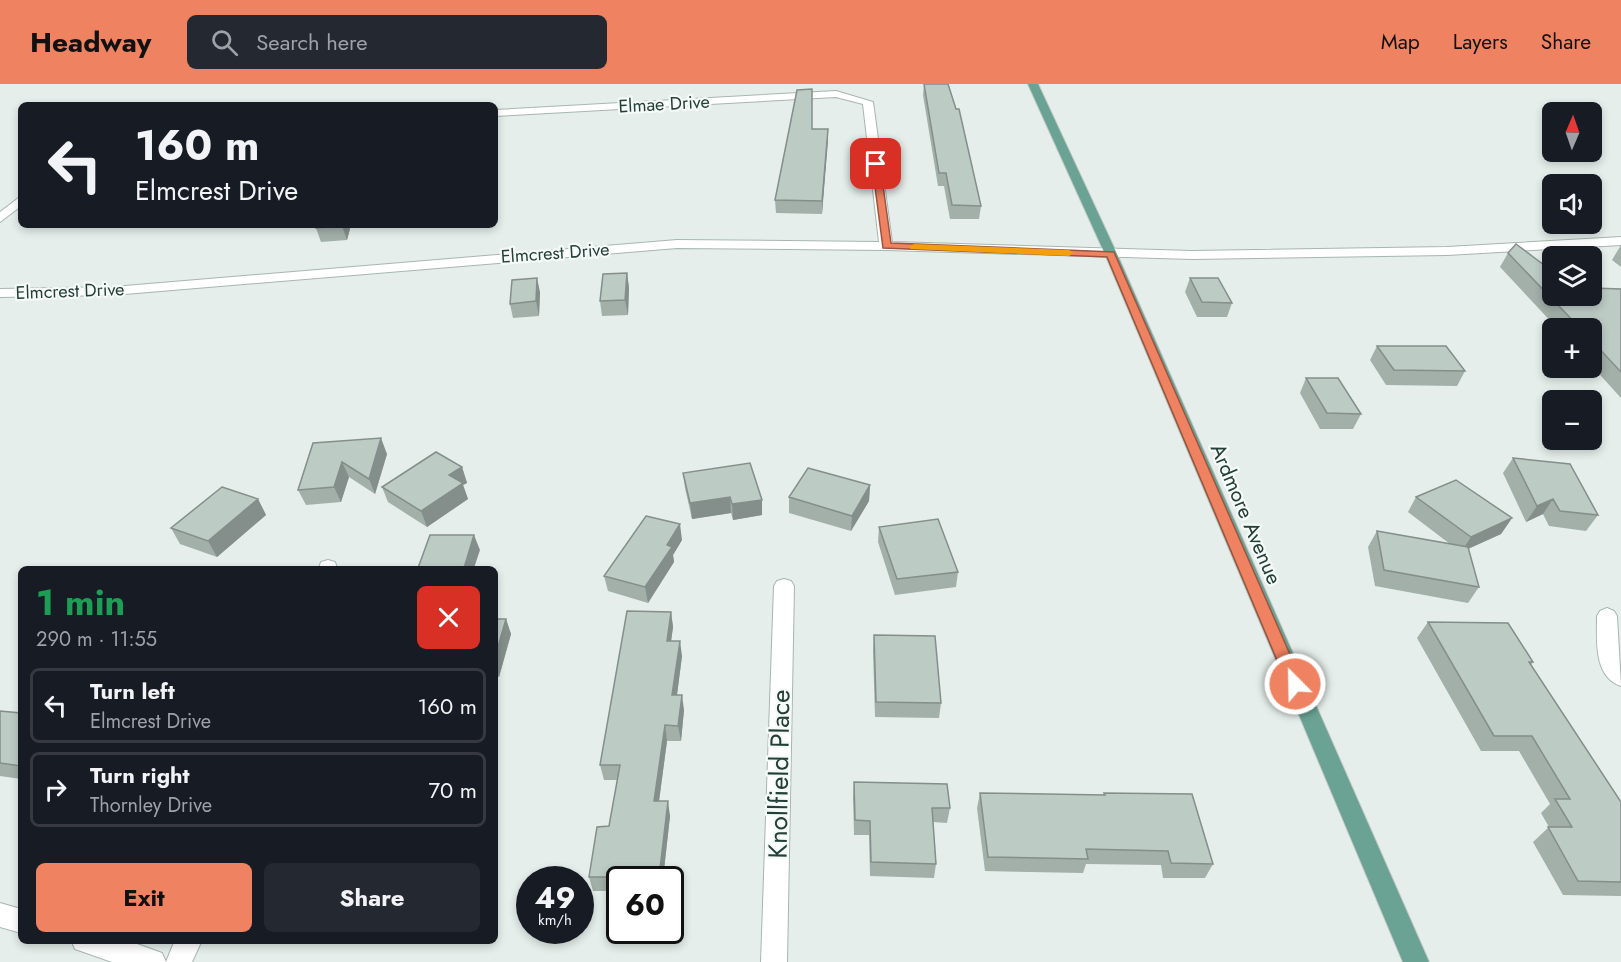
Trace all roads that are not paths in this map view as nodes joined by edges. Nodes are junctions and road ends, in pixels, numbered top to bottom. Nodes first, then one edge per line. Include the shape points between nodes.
1 (1033, 84) edge
2 (498, 113) edge
3 (18, 203) edge
4 (0, 218) edge
5 (1621, 241) edge
6 (886, 246) junction
7 (1111, 254) junction
8 (0, 293) edge
9 (784, 586) dead end
10 (1607, 616) dead end
11 (1621, 678) edge
12 (0, 915) edge
13 (18, 920) edge
14 (97, 944) edge
15 (187, 944) edge
16 (153, 962) edge
17 (179, 962) edge
18 (774, 962) edge
19 (1416, 962) edge

1 - 7 main road, Ardmore Avenue
2 - 6 street, Elmae Drive via 836,94 868,102
3 - 4 street
5 - 7 street, Elmcrest Drive via 1424,251
6 - 7 street, Elmcrest Drive
6 - 8 street, Elmcrest Drive via 677,244 113,291
7 - 19 main road, Ardmore Avenue
9 - 18 street, Knollfield Place
10 - 11 street via 1608,659
12 - 13 street
14 - 16 street
15 - 17 street

